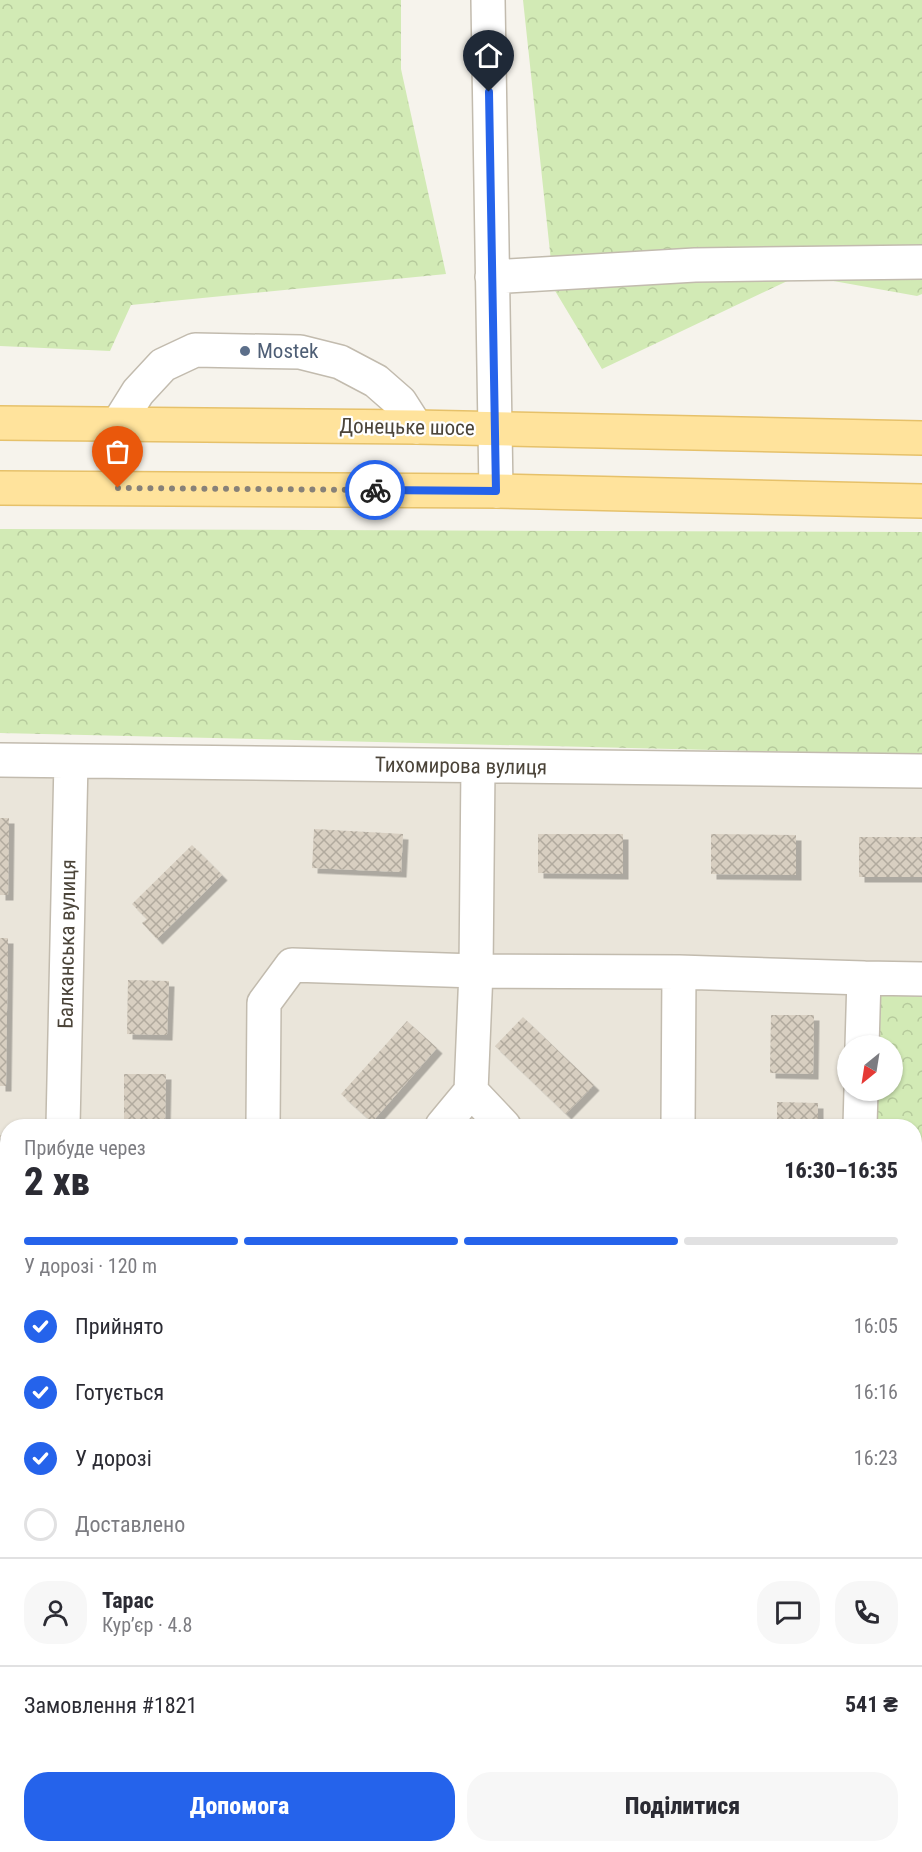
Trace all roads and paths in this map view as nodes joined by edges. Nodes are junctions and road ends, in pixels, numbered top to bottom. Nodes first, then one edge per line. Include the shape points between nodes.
1 (488, 0) edge
2 (922, 262) edge
3 (492, 277) junction
4 (0, 423) edge
5 (118, 424) junction
6 (416, 427) junction
7 (494, 429) junction
8 (922, 429) edge
9 (887, 438) junction
10 (922, 438) edge
11 (0, 488) edge
12 (496, 491) junction
13 (922, 501) edge
14 (0, 760) edge
15 (70, 761) junction
16 (478, 766) junction
17 (922, 771) edge
18 (476, 970) junction
19 (679, 972) junction
20 (864, 978) junction
21 (922, 979) edge
22 (862, 1035) edge
23 (471, 1091) junction
24 (861, 1101) edge
25 (63, 1119) edge
26 (263, 1119) edge
27 (448, 1119) edge
28 (497, 1119) edge
29 (678, 1119) edge
30 (860, 1119) edge

1 - 3 street
2 - 3 street via 695,265
3 - 7 street
4 - 5 main road, Донецьке шосе
5 - 6 main road, Донецьке шосе
5 - 6 street via 138,392 163,365 195,350 300,352 340,362 376,381 400,402
6 - 7 main road, Донецьке шосе
7 - 9 main road, Донецьке шосе
7 - 12 street
8 - 9 main road
9 - 10 main road, Донецьке шосе
11 - 12 main road
12 - 13 main road
14 - 15 street, Тихомирова вулиця
15 - 16 street, Тихомирова вулиця
15 - 25 street, Балканська вулиця
16 - 17 street, Тихомирова вулиця
16 - 18 street
18 - 19 street
18 - 23 street
18 - 26 street via 292,965 264,1003
19 - 20 street
19 - 29 street
20 - 21 street
20 - 22 street
23 - 27 street
23 - 28 street
24 - 30 street

